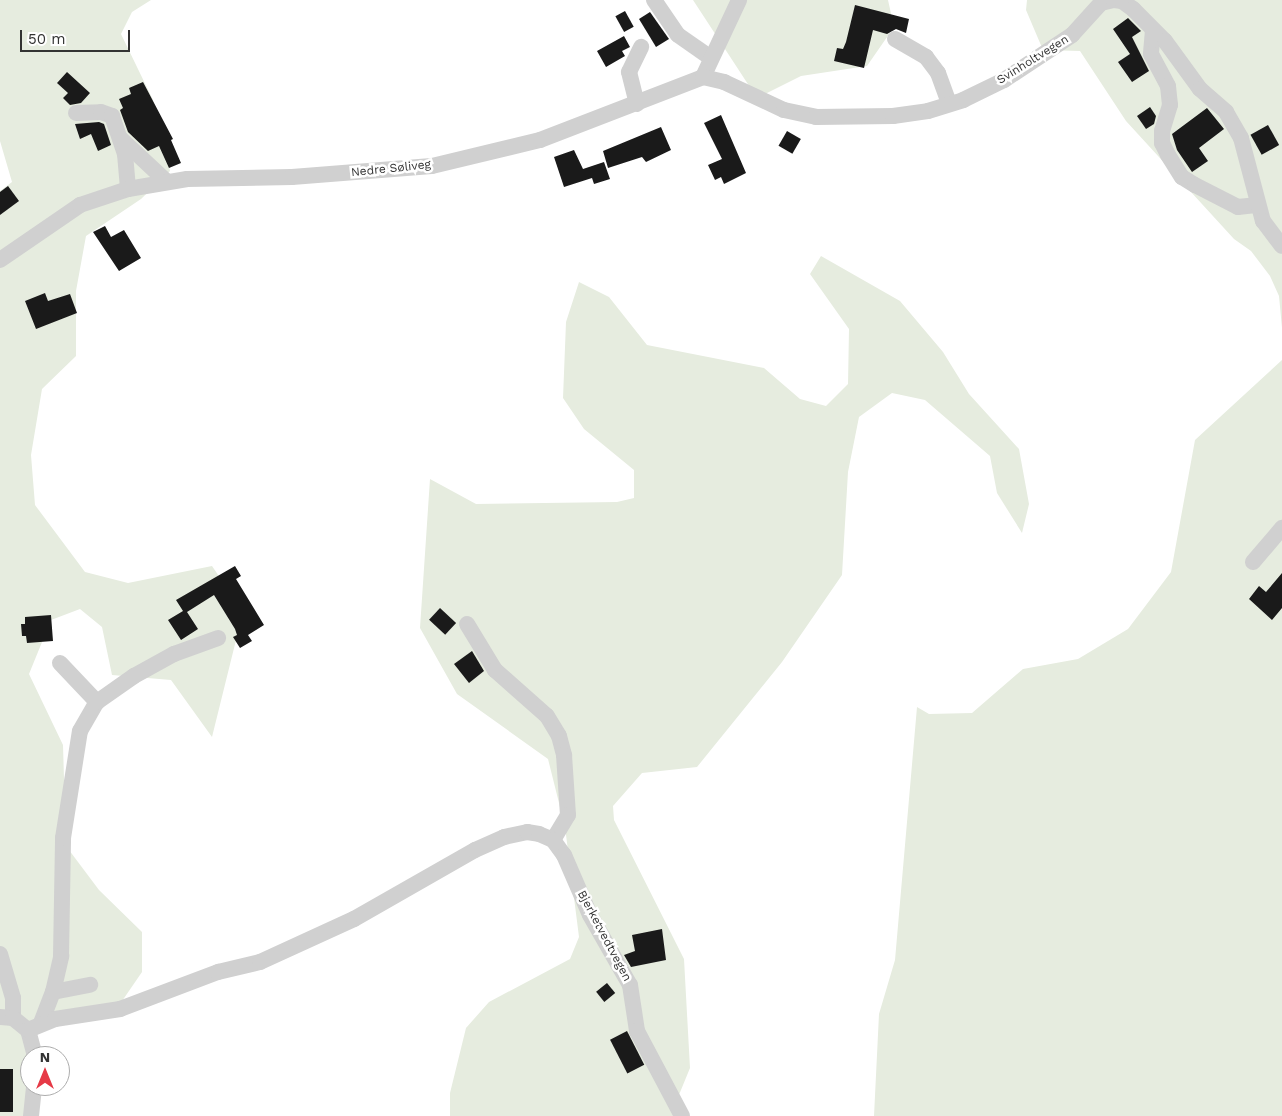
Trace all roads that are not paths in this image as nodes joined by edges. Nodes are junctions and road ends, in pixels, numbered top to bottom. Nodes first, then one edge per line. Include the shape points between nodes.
1 (654, 0) edge
2 (739, 0) edge
3 (1102, 1) edge
4 (1153, 30) junction
5 (895, 40) dead end
6 (640, 47) dead end
7 (711, 58) junction
8 (703, 77) junction
9 (949, 103) junction
10 (637, 104) junction
11 (76, 113) dead end
12 (120, 138) junction
13 (165, 180) junction
14 (128, 189) junction
15 (1258, 205) junction
16 (1282, 246) edge
17 (0, 260) edge
18 (1282, 528) edge
19 (1253, 562) dead end
20 (467, 624) dead end
21 (218, 638) dead end
22 (60, 663) dead end
23 (97, 702) junction
24 (553, 840) junction
25 (0, 954) edge
26 (90, 985) dead end
27 (53, 992) junction
28 (6, 1018) edge
29 (34, 1027) junction
30 (35, 1046) edge
31 (33, 1096) edge
32 (31, 1116) edge
33 (682, 1116) edge

1 - 7 street via 678,35
2 - 7 street
3 - 4 street, Svinholtvegen via 1122,1
3 - 9 street, Svinholtvegen via 1072,35 1041,57 963,100
4 - 15 street, Svinholtvegen via 1165,41 1200,89 1226,112 1241,138
4 - 15 street via 1151,54 1168,86 1170,105 1162,131 1162,143 1168,155 1182,177 1195,185 1238,208
5 - 9 street via 926,57 938,74
6 - 10 street via 629,72
7 - 8 street
8 - 9 street, Svinholtvegen via 724,82 784,110 816,117 893,116 928,111
8 - 10 street, Nedre Søliveg
10 - 13 street, Nedre Søliveg via 540,140 432,166 292,177
11 - 12 street via 109,114
12 - 13 street
12 - 14 street
13 - 14 street, Nedre Søliveg
14 - 17 street, Nedre Søliveg via 80,205
15 - 16 street, Svinholtvegen via 1263,221
18 - 19 street
20 - 24 street via 495,670 547,716 559,736 568,815
21 - 23 street via 174,654
22 - 23 street
23 - 27 street via 80,731 71,779 63,838 61,956
24 - 29 street via 527,832 504,838 410,885 299,947 120,1009
24 - 33 street, Bjerketvedtvegen via 564,855 590,916 630,985 637,1031
25 - 28 street via 12,998
26 - 27 street
27 - 29 street
28 - 29 street
29 - 30 street
31 - 32 street

